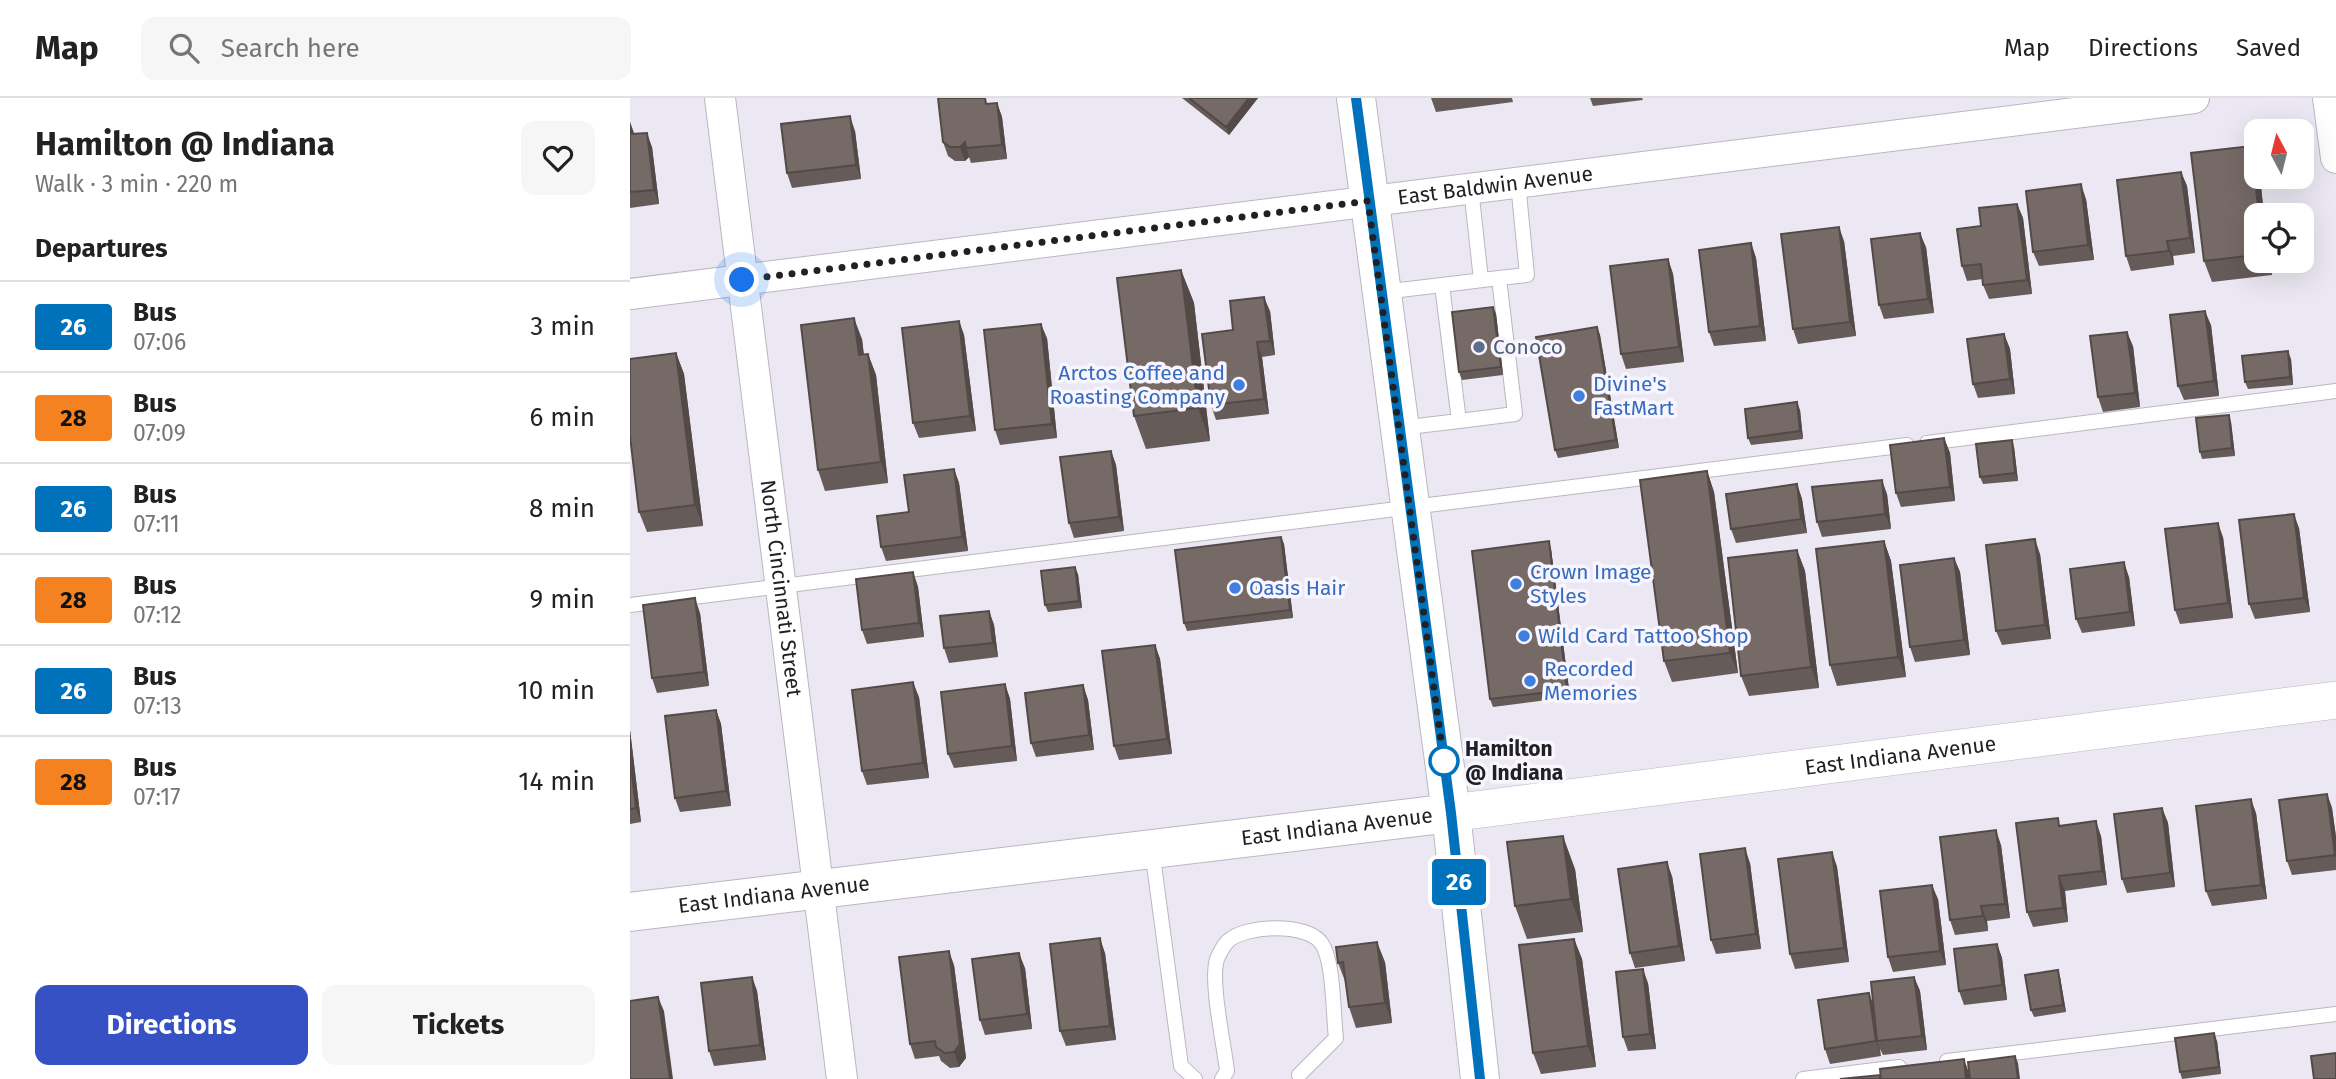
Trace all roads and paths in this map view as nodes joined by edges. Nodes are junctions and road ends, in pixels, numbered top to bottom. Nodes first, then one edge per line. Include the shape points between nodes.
1 (720, 98) edge
2 (1356, 98) edge
3 (2194, 98) edge
4 (2328, 98) edge
5 (2336, 158) edge
6 (1518, 183) junction
7 (1471, 188) junction
8 (1368, 201) junction
9 (1499, 278) junction
10 (742, 280) junction
11 (1481, 280) junction
12 (1442, 285) junction
13 (1381, 293) junction
14 (630, 294) edge
15 (2336, 391) edge
16 (1459, 421) junction
17 (1399, 428) junction
18 (1409, 508) junction
19 (780, 586) junction
20 (630, 605) edge
21 (2336, 700) edge
22 (1451, 813) junction
23 (1152, 849) junction
24 (818, 888) junction
25 (630, 912) edge
26 (2336, 1014) edge
27 (1299, 1076) dead end
28 (842, 1079) edge
29 (1195, 1079) edge
30 (1222, 1079) edge
31 (1480, 1079) edge
32 (1803, 1079) edge

1 - 10 street, North Cincinnati Street
2 - 8 main road
3 - 6 street, East Baldwin Avenue
4 - 5 street
6 - 7 street, East Baldwin Avenue
6 - 9 lane via 1527,275
7 - 8 street, East Baldwin Avenue
7 - 11 lane
8 - 10 street, East Baldwin Avenue
8 - 13 main road
9 - 11 lane
9 - 16 lane via 1515,414
10 - 14 street, East Baldwin Avenue
10 - 19 street, North Cincinnati Street
11 - 12 lane
12 - 13 lane
12 - 16 lane
13 - 17 main road
15 - 18 lane
16 - 17 lane
17 - 18 main road
18 - 19 lane
18 - 22 main road
19 - 20 lane
19 - 24 street, North Cincinnati Street
21 - 22 street, East Indiana Avenue
22 - 23 main road, East Indiana Avenue
22 - 31 main road
23 - 24 main road, East Indiana Avenue
23 - 29 lane via 1181,1066
24 - 25 main road, East Indiana Avenue
24 - 28 street, North Cincinnati Street
26 - 32 lane
27 - 30 lane via 1336,1038 1326,953 1313,934 1286,928 1239,934 1222,948 1215,972 1227,1071

